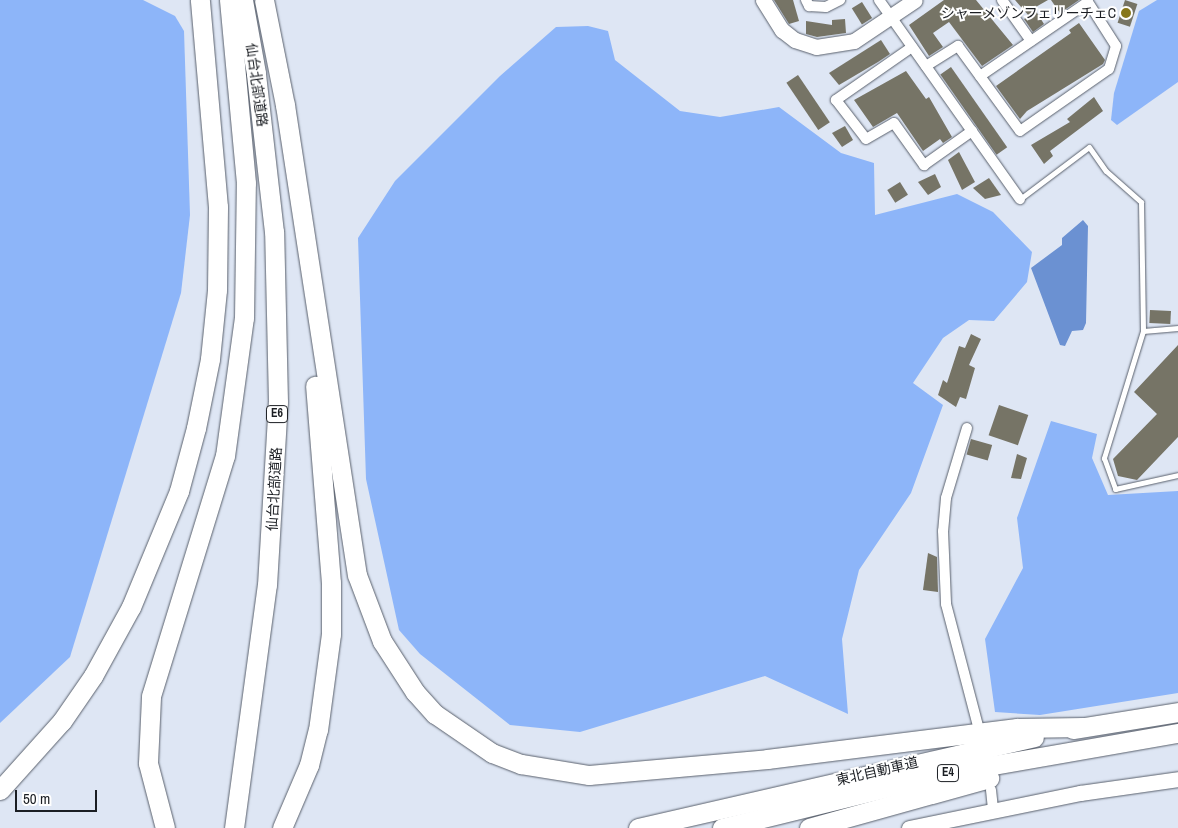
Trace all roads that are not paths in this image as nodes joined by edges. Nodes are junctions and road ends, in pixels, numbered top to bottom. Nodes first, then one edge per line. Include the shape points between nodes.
1 (200, 0) edge
2 (229, 0) edge
3 (243, 0) edge
4 (264, 0) edge
5 (763, 0) edge
6 (806, 0) edge
7 (840, 0) edge
8 (879, 0) edge
9 (915, 0) edge
10 (1002, 0) edge
11 (890, 16) junction
12 (1030, 42) junction
13 (912, 47) junction
14 (926, 66) junction
15 (980, 76) junction
16 (972, 131) junction
17 (1020, 199) joint
18 (306, 258) junction
19 (1178, 328) edge
20 (1143, 331) junction
21 (967, 428) dead end
22 (1178, 475) edge
23 (1178, 712) edge
24 (978, 726) dead end
25 (1084, 727) junction
26 (1178, 734) edge
27 (1178, 779) edge
28 (0, 790) edge
29 (991, 790) dead end
30 (993, 810) junction
31 (165, 828) edge
32 (234, 828) edge
33 (282, 828) edge
34 (638, 828) edge
35 (722, 828) edge
36 (809, 828) edge
37 (909, 828) edge

1 - 28 highway via 218,207 217,290 210,359 196,428 179,491 131,607 93,676 62,721
2 - 31 highway via 246,182 244,318 225,456 151,696 148,763
3 - 32 highway, 仙台北部道路 / E6 via 259,91 274,232 278,402 267,585
4 - 18 highway via 285,105
5 - 11 street via 782,30 794,40 816,47 854,42
6 - 7 street via 808,6 826,7
8 - 11 street
9 - 11 street
10 - 12 street
11 - 13 street
12 - 15 street
12 - 15 street via 1088,2 1116,46 1109,69 1020,132
13 - 14 street
13 - 16 street via 836,100 866,140 894,123 924,165
14 - 15 street via 958,46
14 - 16 street
16 - 17 street
17 - 20 lane via 1089,147 1106,171 1141,202
18 - 25 highway via 348,534 368,612 415,692 435,714 492,753 550,770 628,774 1017,728
18 - 33 highway via 331,634 318,730 309,765
19 - 20 lane
20 - 22 lane via 1104,458 1115,489
21 - 24 street via 946,498 943,531 946,604
23 - 25 highway, 東北自動車道 / E4
25 - 34 highway, 東北自動車道 / E4 via 907,764
26 - 35 highway, 東北自動車道 / E4 via 942,774
26 - 36 highway via 946,788
27 - 30 street
29 - 30 street
30 - 37 street

